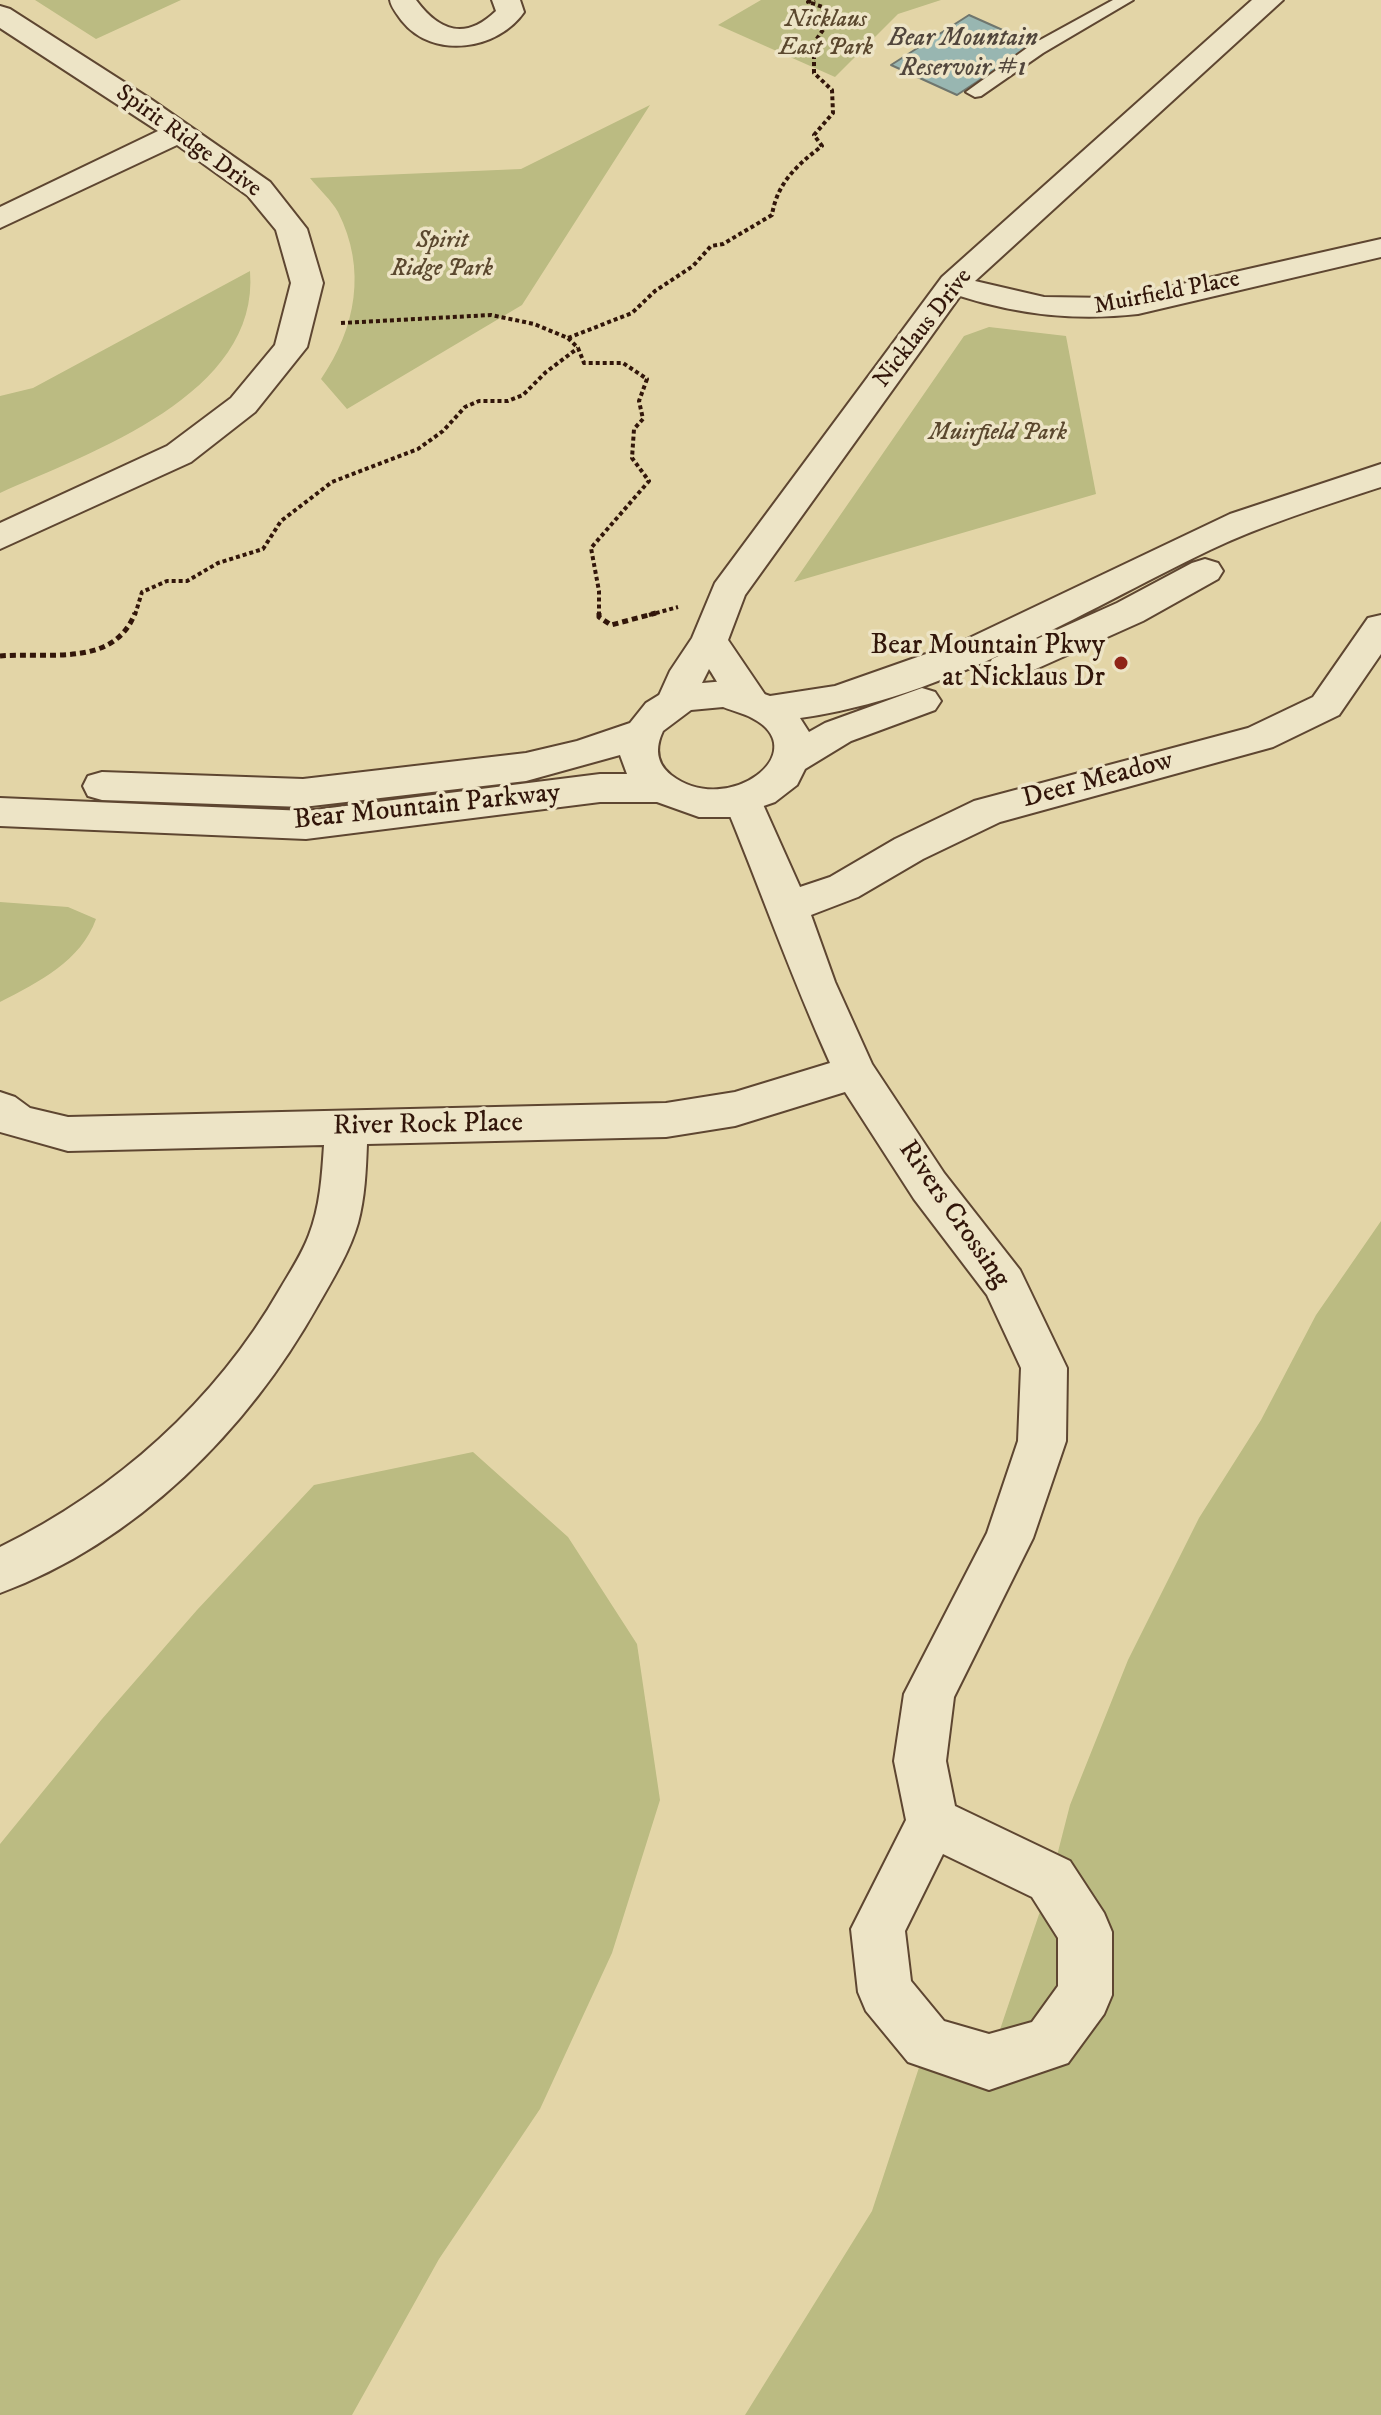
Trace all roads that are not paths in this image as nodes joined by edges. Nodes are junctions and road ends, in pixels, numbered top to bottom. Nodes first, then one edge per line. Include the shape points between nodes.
1 (506, 0) edge
2 (1125, 0) edge
3 (1269, 0) edge
4 (400, 1) edge
5 (0, 15) edge
6 (975, 92) dead end
7 (178, 133) junction
8 (0, 219) edge
9 (1381, 248) edge
10 (953, 284) junction
11 (1381, 475) edge
12 (1381, 505) edge
13 (0, 537) edge
14 (1381, 627) edge
15 (713, 628) junction
16 (675, 702) junction
17 (760, 704) junction
18 (641, 733) junction
19 (793, 759) junction
20 (0, 783) edge
21 (661, 788) junction
22 (743, 801) junction
23 (0, 812) edge
24 (788, 907) junction
25 (855, 1072) junction
26 (0, 1109) edge
27 (347, 1128) junction
28 (0, 1571) edge
29 (932, 1822) junction

1 - 4 street via 510,12 501,25 458,37 434,34
2 - 6 lane via 1037,49
3 - 10 street, Nicklaus Drive
5 - 7 street, Spirit Ridge Drive
7 - 8 street
7 - 13 street, Spirit Ridge Drive via 259,189 291,229 307,283 291,347 243,405 179,454
9 - 10 street, Muirfield Place via 1101,310 1022,305
10 - 15 street, Nicklaus Drive via 728,592
11 - 17 street via 1232,527 1087,600 907,676 835,699
12 - 19 street via 1247,552 1069,641 838,732
14 - 24 street, Deer Meadow via 1326,706 1313,713 1260,738 988,811 844,887
15 - 16 street, Nicklaus Drive
15 - 17 street
16 - 17 street via 726,694
16 - 18 street via 654,715
17 - 19 street via 785,723 793,740
18 - 20 street, Bear Mountain Parkway via 526,767 303,793
18 - 21 street via 638,753 645,772
19 - 22 street via 783,778
21 - 22 street via 710,804
21 - 23 street, Bear Mountain Parkway via 600,788 306,825
22 - 24 street, Rivers Crossing
24 - 25 street, Rivers Crossing via 814,982
25 - 27 street, River Rock Place via 735,1109 666,1120
25 - 29 street, Rivers Crossing via 929,1186 1004,1283 1044,1368 1042,1441 1009,1538 929,1694 920,1761
26 - 27 street, River Rock Place via 18,1122 68,1134
27 - 28 street via 343,1183 331,1235 298,1301 254,1370 189,1442 127,1495 44,1551
29 - 29 street via 878,1929 885,1992 927,2043 989,2062 1049,2044 1085,1995 1085,1932 1051,1879

